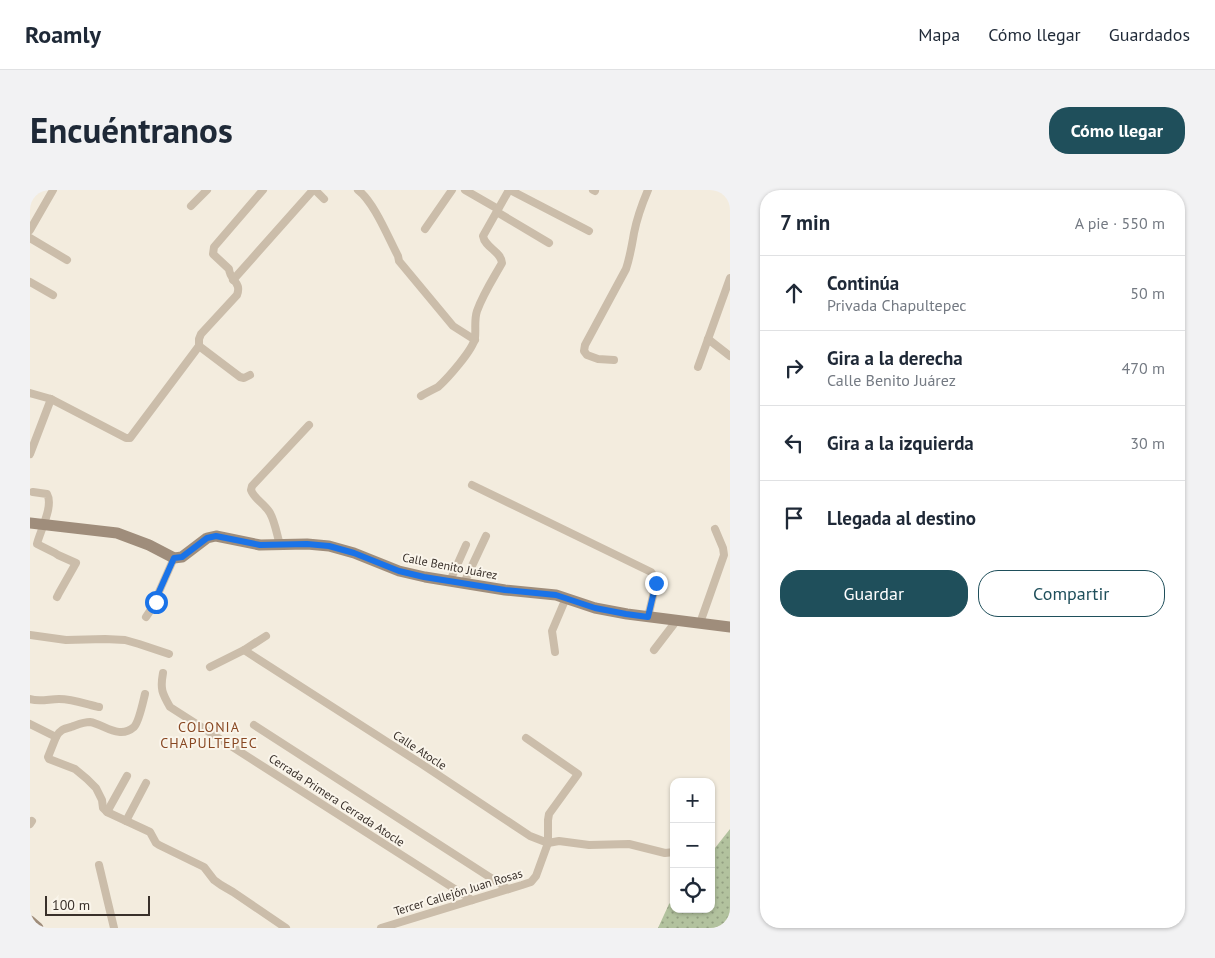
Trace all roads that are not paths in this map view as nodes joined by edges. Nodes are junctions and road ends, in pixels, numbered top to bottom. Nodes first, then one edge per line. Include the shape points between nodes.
1 (53, 190) edge
2 (207, 190) edge
3 (263, 190) edge
4 (314, 190) edge
5 (358, 190) edge
6 (452, 190) edge
7 (465, 190) edge
8 (510, 190) edge
9 (648, 190) edge
10 (324, 199) dead end
11 (192, 206) dead end
12 (498, 211) junction
13 (425, 229) dead end
14 (30, 230) edge
15 (589, 231) dead end
16 (30, 238) edge
17 (549, 243) dead end
18 (67, 260) dead end
19 (730, 278) edge
20 (233, 280) junction
21 (30, 282) edge
22 (53, 296) dead end
23 (708, 339) junction
24 (475, 340) junction
25 (199, 346) junction
26 (730, 356) edge
27 (614, 360) dead end
28 (698, 366) dead end
29 (250, 375) dead end
30 (30, 393) edge
31 (421, 396) dead end
32 (51, 399) junction
33 (309, 425) dead end
34 (30, 454) edge
35 (472, 485) dead end
36 (33, 492) dead end
37 (30, 524) edge
38 (44, 524) junction
39 (715, 529) dead end
40 (486, 536) dead end
41 (280, 545) junction
42 (466, 545) dead end
43 (174, 558) junction
44 (450, 581) junction
45 (464, 584) junction
46 (57, 597) dead end
47 (566, 598) junction
48 (146, 617) dead end
49 (648, 617) junction
50 (677, 620) junction
51 (700, 623) junction
52 (730, 627) edge
53 (30, 635) edge
54 (266, 636) dead end
55 (244, 650) junction
56 (654, 650) dead end
57 (555, 652) dead end
58 (169, 654) dead end
59 (210, 667) dead end
60 (163, 673) dead end
61 (145, 694) dead end
62 (30, 699) edge
63 (99, 707) dead end
64 (30, 724) edge
65 (254, 725) dead end
66 (56, 737) junction
67 (526, 738) dead end
68 (126, 776) dead end
69 (146, 783) dead end
70 (107, 812) junction
71 (126, 821) junction
72 (548, 843) junction
73 (670, 852) edge
74 (99, 865) dead end
75 (508, 889) junction
76 (472, 900) junction
77 (30, 921) edge
78 (38, 928) edge
79 (114, 928) edge
80 (286, 928) edge
81 (381, 928) edge

1 - 14 street
2 - 11 street
3 - 20 street via 214,247 213,254 229,269
4 - 10 street
4 - 20 street
5 - 24 street via 370,203 399,261 453,326
6 - 13 street
7 - 12 street
8 - 12 street
8 - 15 street
9 - 27 street via 626,269 585,345 586,355
12 - 17 street
12 - 24 street via 483,236 502,263 477,312
16 - 18 street
19 - 23 street
20 - 25 street via 239,286 237,295 201,334
21 - 22 street
23 - 26 street
23 - 28 street
24 - 31 street via 470,351 443,382
25 - 29 street via 240,377
25 - 32 street via 130,438
30 - 32 street
32 - 34 street
33 - 41 street via 251,490 270,513
35 - 49 street via 652,572 656,583
36 - 38 street via 46,494 49,498
37 - 38 street
38 - 43 street via 117,533
38 - 46 street via 37,544 76,563
39 - 51 street via 724,555
40 - 45 street
41 - 43 street, Calle Benito Juárez via 254,544 216,536 207,538 182,557
41 - 44 street, Calle Benito Juárez via 329,546 399,571
42 - 44 street
43 - 48 street via 156,602
44 - 45 street, Calle Benito Juárez
45 - 47 street, Calle Benito Juárez
47 - 49 street, Calle Benito Juárez via 595,608
47 - 57 street via 552,631
49 - 50 street, Calle Benito Juárez
50 - 51 street, Calle Benito Juárez
50 - 56 street
51 - 52 street, Calle Benito Juárez
53 - 58 street via 66,640 125,640
54 - 55 street
55 - 59 street
55 - 72 street, Calle Atocle via 530,836
60 - 76 street, Cerrada Primera Cerrada Atocle via 162,692 170,707
61 - 66 street via 137,722 124,732 83,722 61,729
62 - 63 street via 59,699
64 - 66 street
65 - 75 street
66 - 70 street via 49,759 75,769 87,779 96,788
67 - 72 street, Tercer Callejón Juan Rosas via 578,774 549,814
68 - 70 street
69 - 71 street
70 - 71 street
71 - 80 street via 150,832 159,845 204,867 221,886
72 - 73 street, Calle Atocle via 629,844
72 - 75 street, Tercer Callejón Juan Rosas via 531,882
74 - 79 street
75 - 76 street, Tercer Callejón Juan Rosas
76 - 81 street, Tercer Callejón Juan Rosas
77 - 78 street

